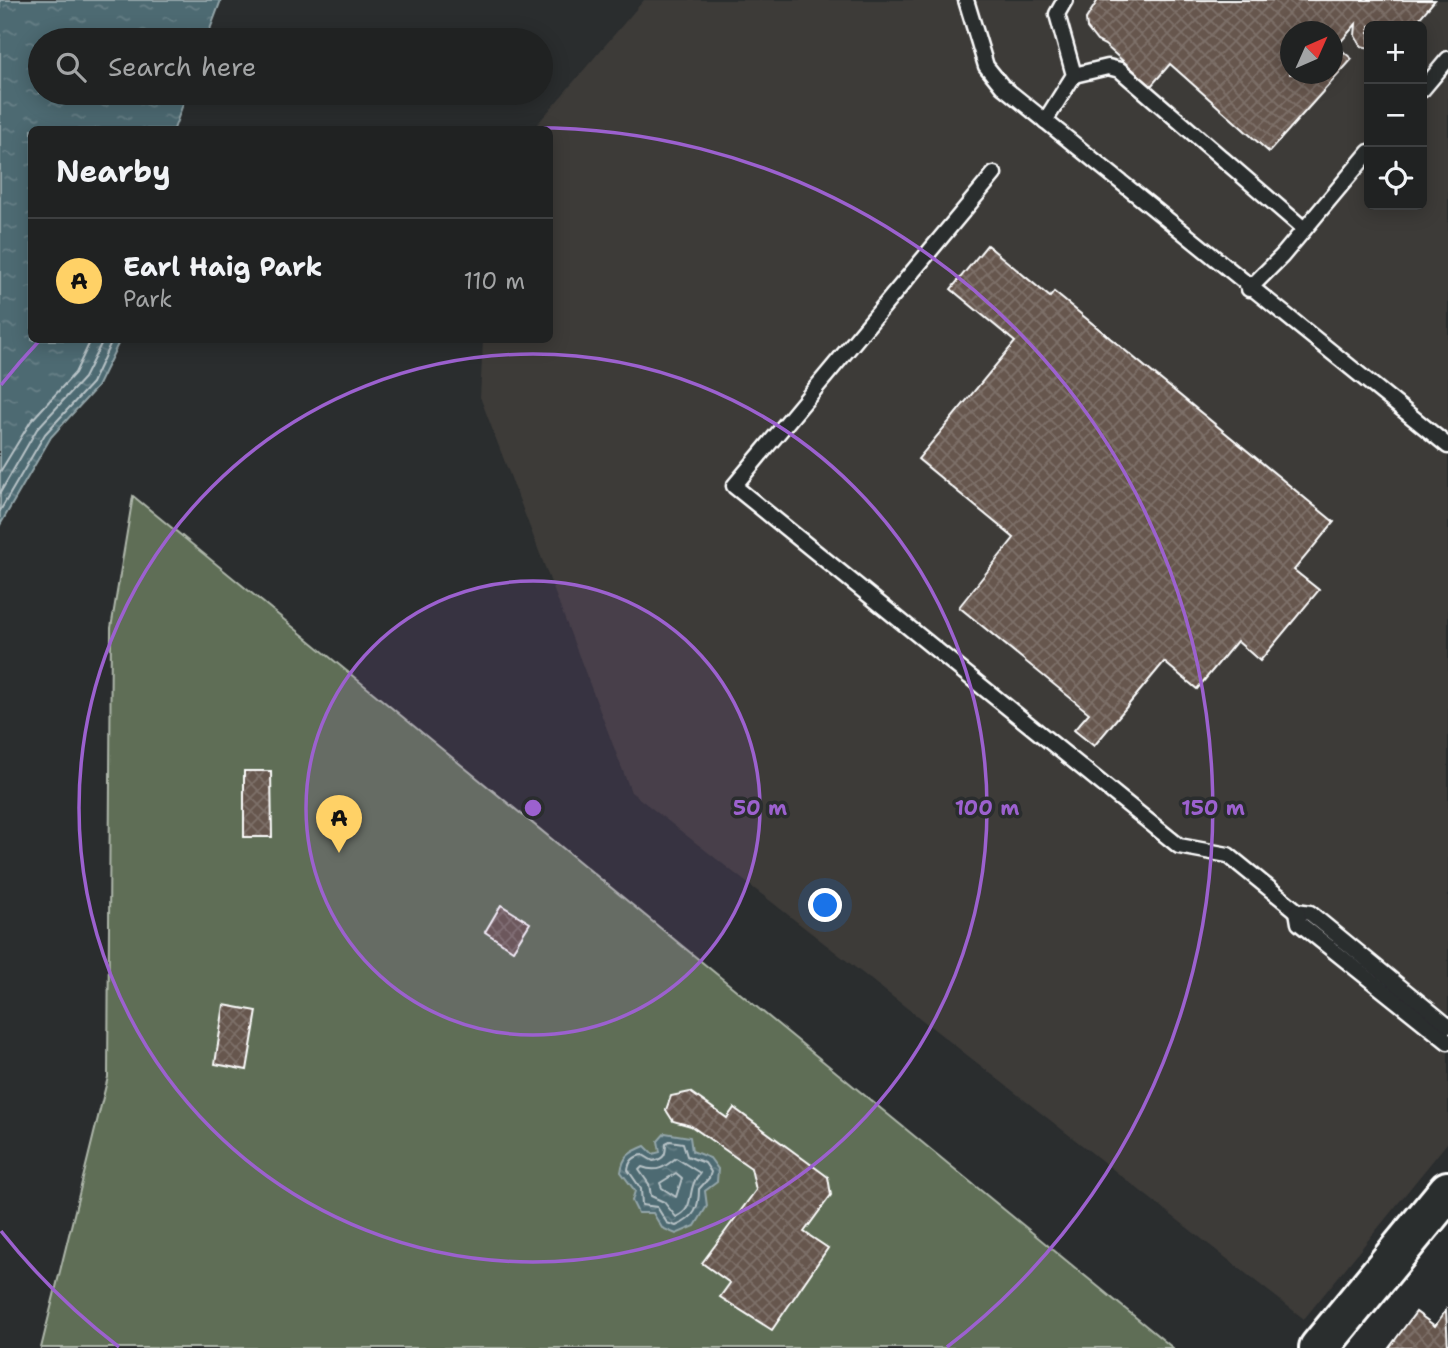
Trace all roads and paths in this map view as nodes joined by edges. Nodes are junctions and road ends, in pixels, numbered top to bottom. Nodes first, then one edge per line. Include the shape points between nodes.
1 (966, 0) edge
2 (1066, 0) edge
3 (1448, 59) edge
4 (1074, 75) junction
5 (1427, 84) edge
6 (1045, 121) junction
7 (1364, 158) edge
8 (994, 174) dead end
9 (1304, 229) junction
10 (1250, 289) junction
11 (1448, 446) edge
12 (1297, 911) junction
13 (1448, 1026) edge
14 (1448, 1042) edge
15 (1439, 1206) edge
16 (1319, 1348) edge

1 - 6 lane via 986,66 1002,86
2 - 4 lane via 1057,14
3 - 5 lane
4 - 6 lane
4 - 9 lane via 1108,66 1120,70
6 - 10 lane
7 - 9 lane
8 - 12 lane via 734,485 1179,846 1228,855
9 - 10 lane
10 - 11 lane
12 - 13 lane via 1310,913
12 - 14 lane via 1299,923
15 - 16 street

